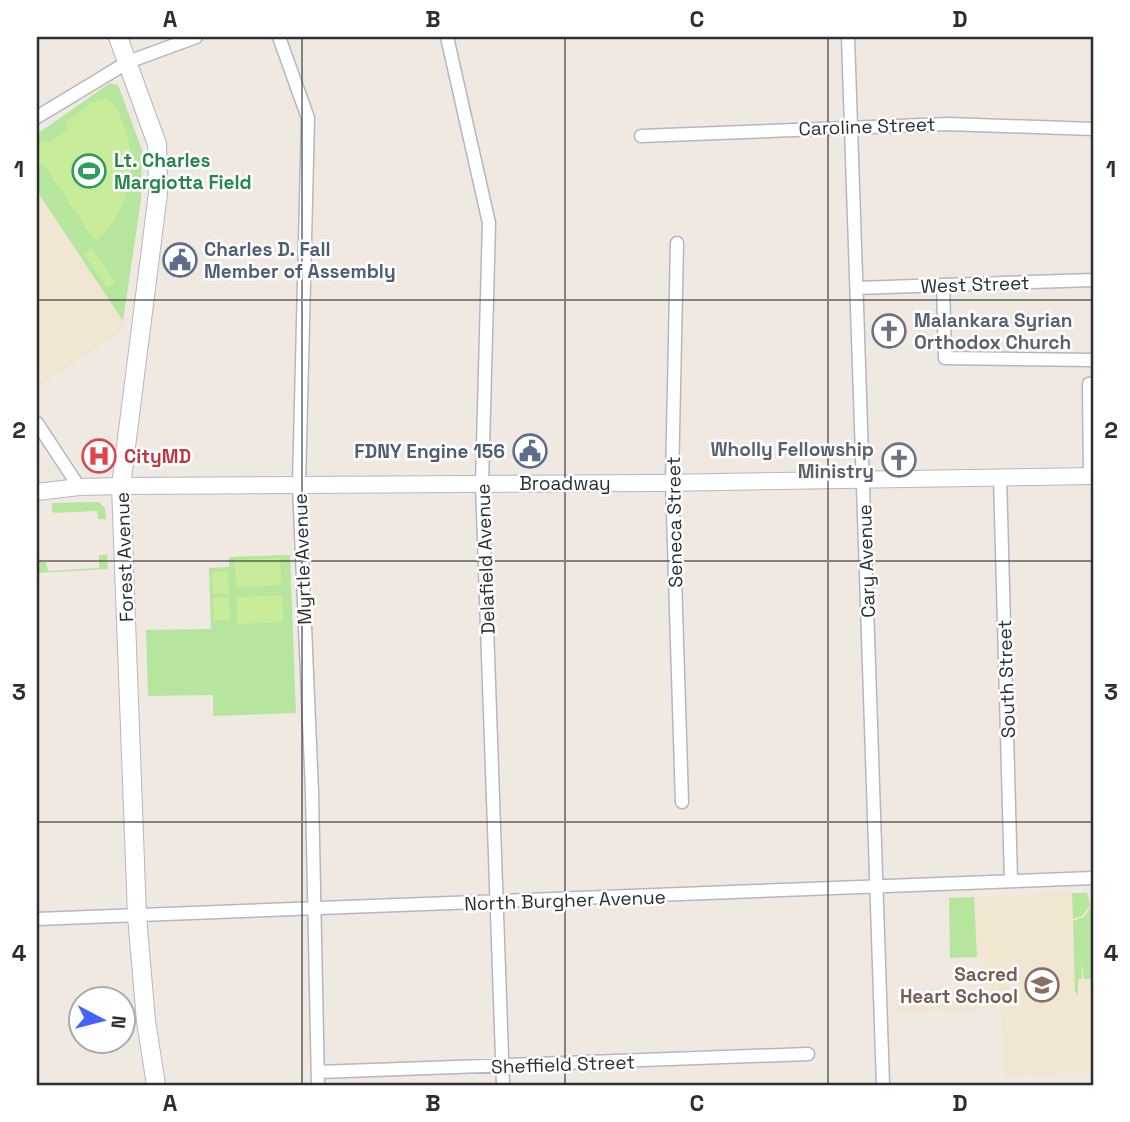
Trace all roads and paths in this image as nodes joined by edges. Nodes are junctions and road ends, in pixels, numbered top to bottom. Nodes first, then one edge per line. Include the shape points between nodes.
1 (118, 37) edge
2 (196, 37) edge
3 (279, 37) edge
4 (447, 37) edge
5 (848, 37) edge
6 (128, 62) junction
7 (37, 115) edge
8 (851, 126) junction
9 (1093, 129) edge
10 (641, 136) dead end
11 (677, 243) dead end
12 (1093, 281) edge
13 (943, 285) junction
14 (857, 288) junction
15 (1091, 360) dead end
16 (1091, 384) edge
17 (37, 423) edge
18 (1000, 477) junction
19 (1092, 477) edge
20 (863, 480) junction
21 (672, 482) junction
22 (482, 484) junction
23 (299, 485) junction
24 (121, 486) junction
25 (79, 487) junction
26 (37, 492) edge
27 (682, 802) dead end
28 (1093, 878) edge
29 (1011, 881) junction
30 (877, 887) junction
31 (498, 902) junction
32 (314, 909) junction
33 (137, 916) junction
34 (37, 919) edge
35 (808, 1054) dead end
36 (503, 1066) junction
37 (318, 1079) edge
38 (156, 1085) edge
39 (503, 1085) edge
40 (883, 1085) edge

1 - 6 main road, Forest Avenue
2 - 6 street
3 - 23 street, Myrtle Avenue via 308,118
4 - 22 street, Delafield Avenue via 489,223
5 - 8 street, Cary Avenue
6 - 7 street
6 - 24 main road, Forest Avenue via 158,144 159,167
8 - 9 street, Caroline Street
8 - 10 street, Caroline Street
8 - 14 street, Cary Avenue
11 - 21 street, Seneca Street
12 - 13 street, West Street
13 - 14 street, West Street
13 - 15 street via 945,358
14 - 20 street, Cary Avenue
16 - 19 street
17 - 25 street
18 - 19 street, Broadway
18 - 20 street, Broadway
18 - 29 street, South Street
20 - 21 street, Broadway
20 - 30 street, Cary Avenue
21 - 22 street, Broadway
21 - 27 street, Seneca Street
22 - 23 street, Broadway
22 - 31 street, Delafield Avenue
23 - 24 street, Broadway
23 - 32 street, Myrtle Avenue
24 - 25 street, Broadway
24 - 33 main road, Forest Avenue
25 - 26 street, Broadway
28 - 29 street, North Burgher Avenue
29 - 30 street, North Burgher Avenue
30 - 31 street, North Burgher Avenue
30 - 40 street, Cary Avenue
31 - 32 street, North Burgher Avenue
31 - 36 street, Delafield Avenue
32 - 33 street, North Burgher Avenue
32 - 37 street, Myrtle Avenue
33 - 34 street, North Burgher Avenue
33 - 38 main road, Forest Avenue
35 - 36 street, Sheffield Street
36 - 37 street, Sheffield Street
36 - 39 street, Delafield Avenue

